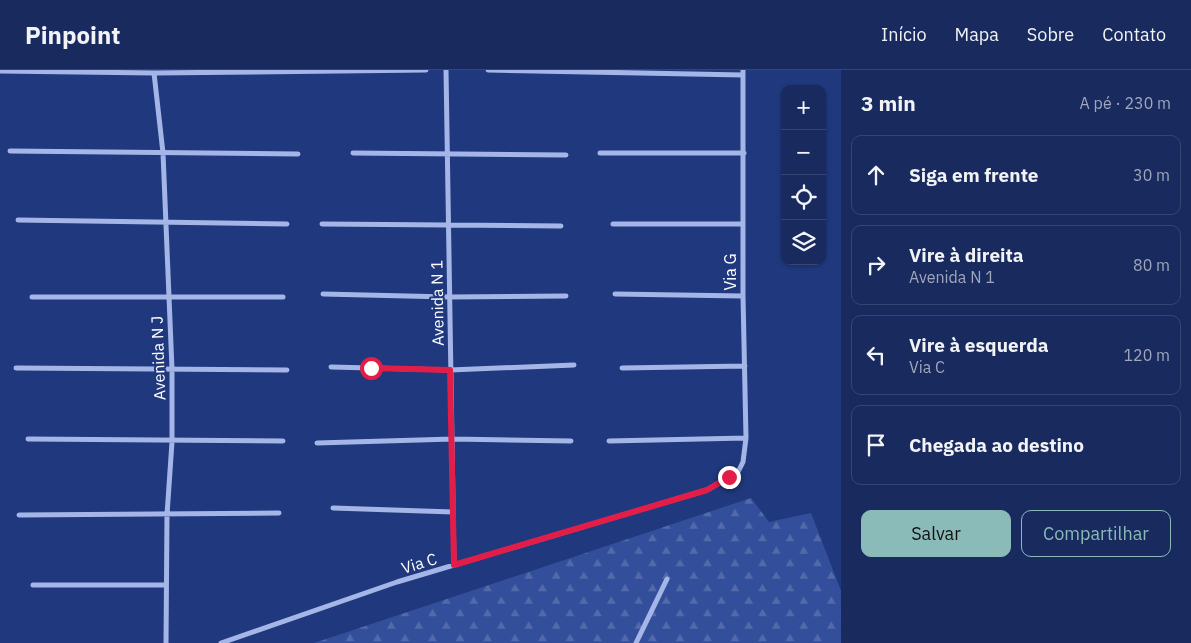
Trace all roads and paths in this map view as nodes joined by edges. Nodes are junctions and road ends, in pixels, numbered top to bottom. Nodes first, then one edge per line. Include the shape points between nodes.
1 (426, 70) edge
2 (446, 70) edge
3 (488, 70) edge
4 (0, 71) edge
5 (624, 71) edge
6 (154, 73) junction
7 (743, 73) edge
8 (10, 151) dead end
9 (163, 153) junction
10 (353, 153) dead end
11 (600, 153) dead end
12 (744, 153) junction
13 (298, 154) dead end
14 (447, 155) junction
15 (566, 155) dead end
16 (18, 220) dead end
17 (166, 224) junction
18 (287, 224) dead end
19 (322, 224) dead end
20 (448, 224) junction
21 (613, 224) dead end
22 (743, 224) junction
23 (561, 226) dead end
24 (323, 294) dead end
25 (615, 294) dead end
26 (168, 296) junction
27 (566, 296) dead end
28 (743, 296) junction
29 (283, 297) dead end
30 (449, 297) junction
31 (32, 298) dead end
32 (574, 365) dead end
33 (745, 366) junction
34 (331, 367) dead end
35 (16, 368) dead end
36 (622, 368) dead end
37 (172, 369) junction
38 (287, 370) dead end
39 (450, 370) junction
40 (746, 438) junction
41 (28, 439) dead end
42 (453, 439) junction
43 (284, 441) dead end
44 (570, 441) dead end
45 (609, 441) dead end
46 (172, 442) junction
47 (317, 443) dead end
48 (738, 472) joint
49 (333, 508) dead end
50 (454, 512) junction
51 (279, 513) dead end
52 (20, 515) dead end
53 (167, 515) junction
54 (454, 565) junction
55 (667, 579) dead end
56 (33, 585) dead end
57 (166, 585) junction
58 (166, 643) edge
59 (221, 643) edge
60 (636, 643) edge

1 - 6 street
2 - 14 street, Avenida N 1
3 - 5 street
4 - 6 street
5 - 7 street
6 - 9 street, Avenida N J
7 - 12 street, Via G
8 - 9 street
9 - 13 street
9 - 17 street, Avenida N J
10 - 14 street
11 - 12 street
12 - 22 street, Via G
14 - 15 street
14 - 20 street, Avenida N 1
16 - 17 street
17 - 18 street
17 - 26 street, Avenida N J
19 - 20 street
20 - 23 street
20 - 30 street, Avenida N 1
21 - 22 street
22 - 28 street, Via G
24 - 30 street
25 - 28 street
26 - 29 street
26 - 31 street
26 - 37 street, Avenida N J
27 - 30 street
28 - 33 street, Via G
30 - 39 street, Avenida N 1
32 - 39 street
33 - 36 street
33 - 40 street, Via G
34 - 39 street
35 - 37 street
37 - 38 street
37 - 46 street, Avenida N J
39 - 42 street, Avenida N 1
40 - 45 street
40 - 48 street, Via G
41 - 46 street
42 - 44 street
42 - 47 street
42 - 50 street, Avenida N 1
43 - 46 street
46 - 53 street, Avenida N J
48 - 54 street, Via C via 707,490
49 - 50 street
50 - 54 street, Avenida N 1
51 - 53 street
52 - 53 street
53 - 57 street, Avenida N J
54 - 59 street, Via C
55 - 60 street
56 - 57 street
57 - 58 street, Avenida N J

